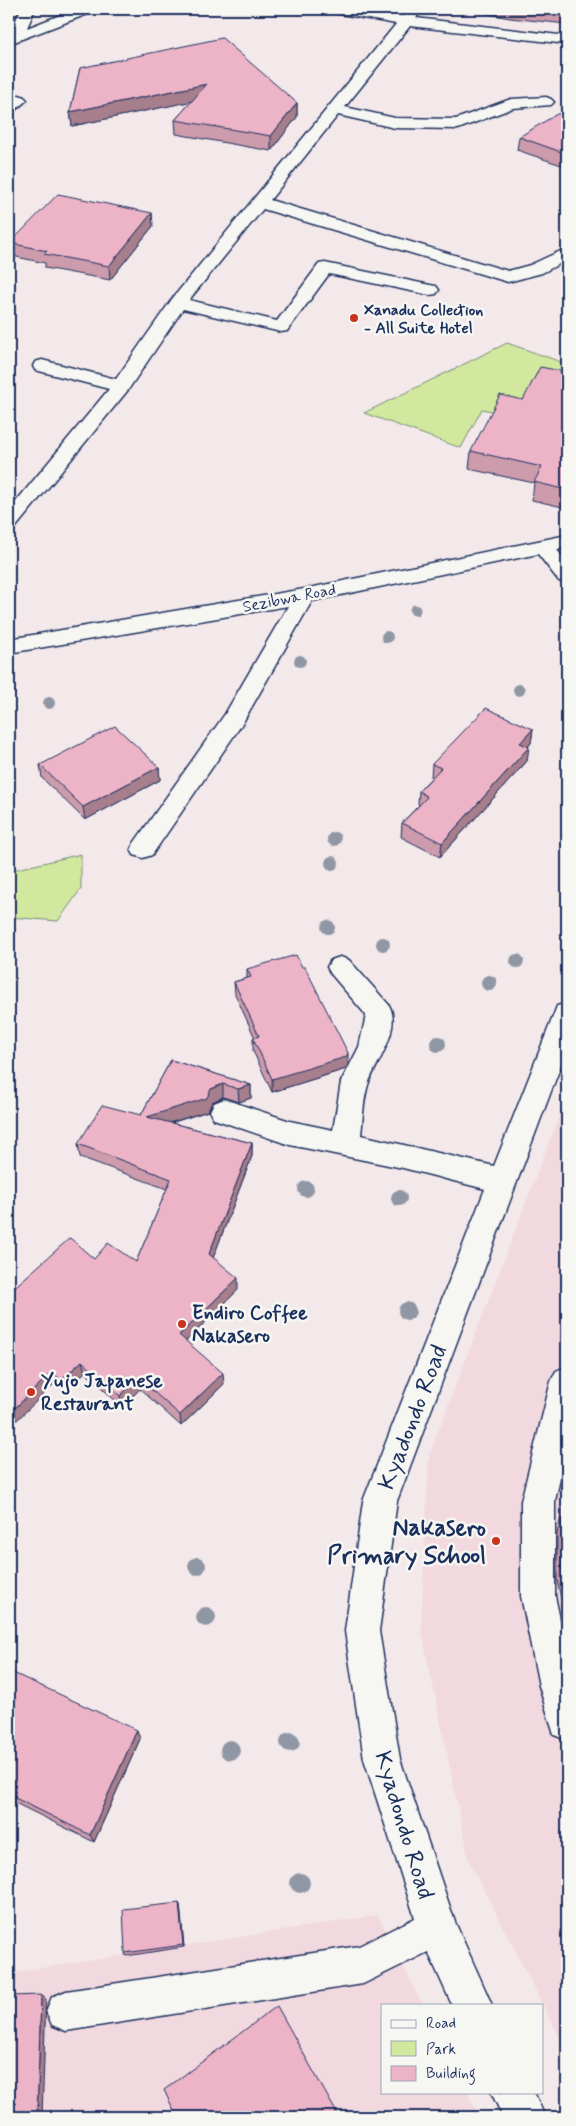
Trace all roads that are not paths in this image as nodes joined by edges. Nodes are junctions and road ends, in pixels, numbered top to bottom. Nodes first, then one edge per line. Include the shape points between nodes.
1 (28, 9) edge
2 (88, 9) edge
3 (335, 9) edge
4 (410, 15) edge
5 (13, 38) edge
6 (567, 40) edge
7 (546, 102) dead end
8 (333, 109) junction
9 (259, 202) junction
10 (567, 253) edge
11 (430, 290) dead end
12 (178, 303) junction
13 (42, 366) dead end
14 (121, 386) junction
15 (9, 523) edge
16 (567, 541) edge
17 (542, 546) junction
18 (567, 576) edge
19 (304, 596) junction
20 (9, 646) edge
21 (143, 850) dead end
22 (340, 967) dead end
23 (567, 1014) edge
24 (224, 1112) dead end
25 (345, 1144) junction
26 (503, 1181) junction
27 (567, 1381) edge
28 (567, 1722) edge
29 (437, 1927) junction
30 (472, 2004) edge
31 (66, 2011) dead end
32 (512, 2094) edge
33 (525, 2117) edge

1 - 5 street
2 - 5 street
3 - 4 street
4 - 6 street
4 - 8 street
7 - 8 street via 511,104 458,124 430,125 395,123
8 - 9 street
9 - 10 street via 508,277 536,269
9 - 12 street
11 - 12 street via 325,268 281,327
12 - 14 street
13 - 14 street
14 - 15 street
16 - 17 street, Sezibwa Road
17 - 18 street
17 - 19 street, Sezibwa Road
19 - 20 street, Sezibwa Road
19 - 21 street via 234,718
22 - 25 street via 380,1012 373,1048 355,1082
23 - 26 street, Kyadondo Road
24 - 25 street via 290,1133
25 - 26 street
26 - 29 street, Kyadondo Road via 380,1501 362,1631 382,1759
27 - 28 street via 538,1502 538,1596
29 - 30 street, Kyadondo Road
29 - 31 street via 363,1965
32 - 33 street

